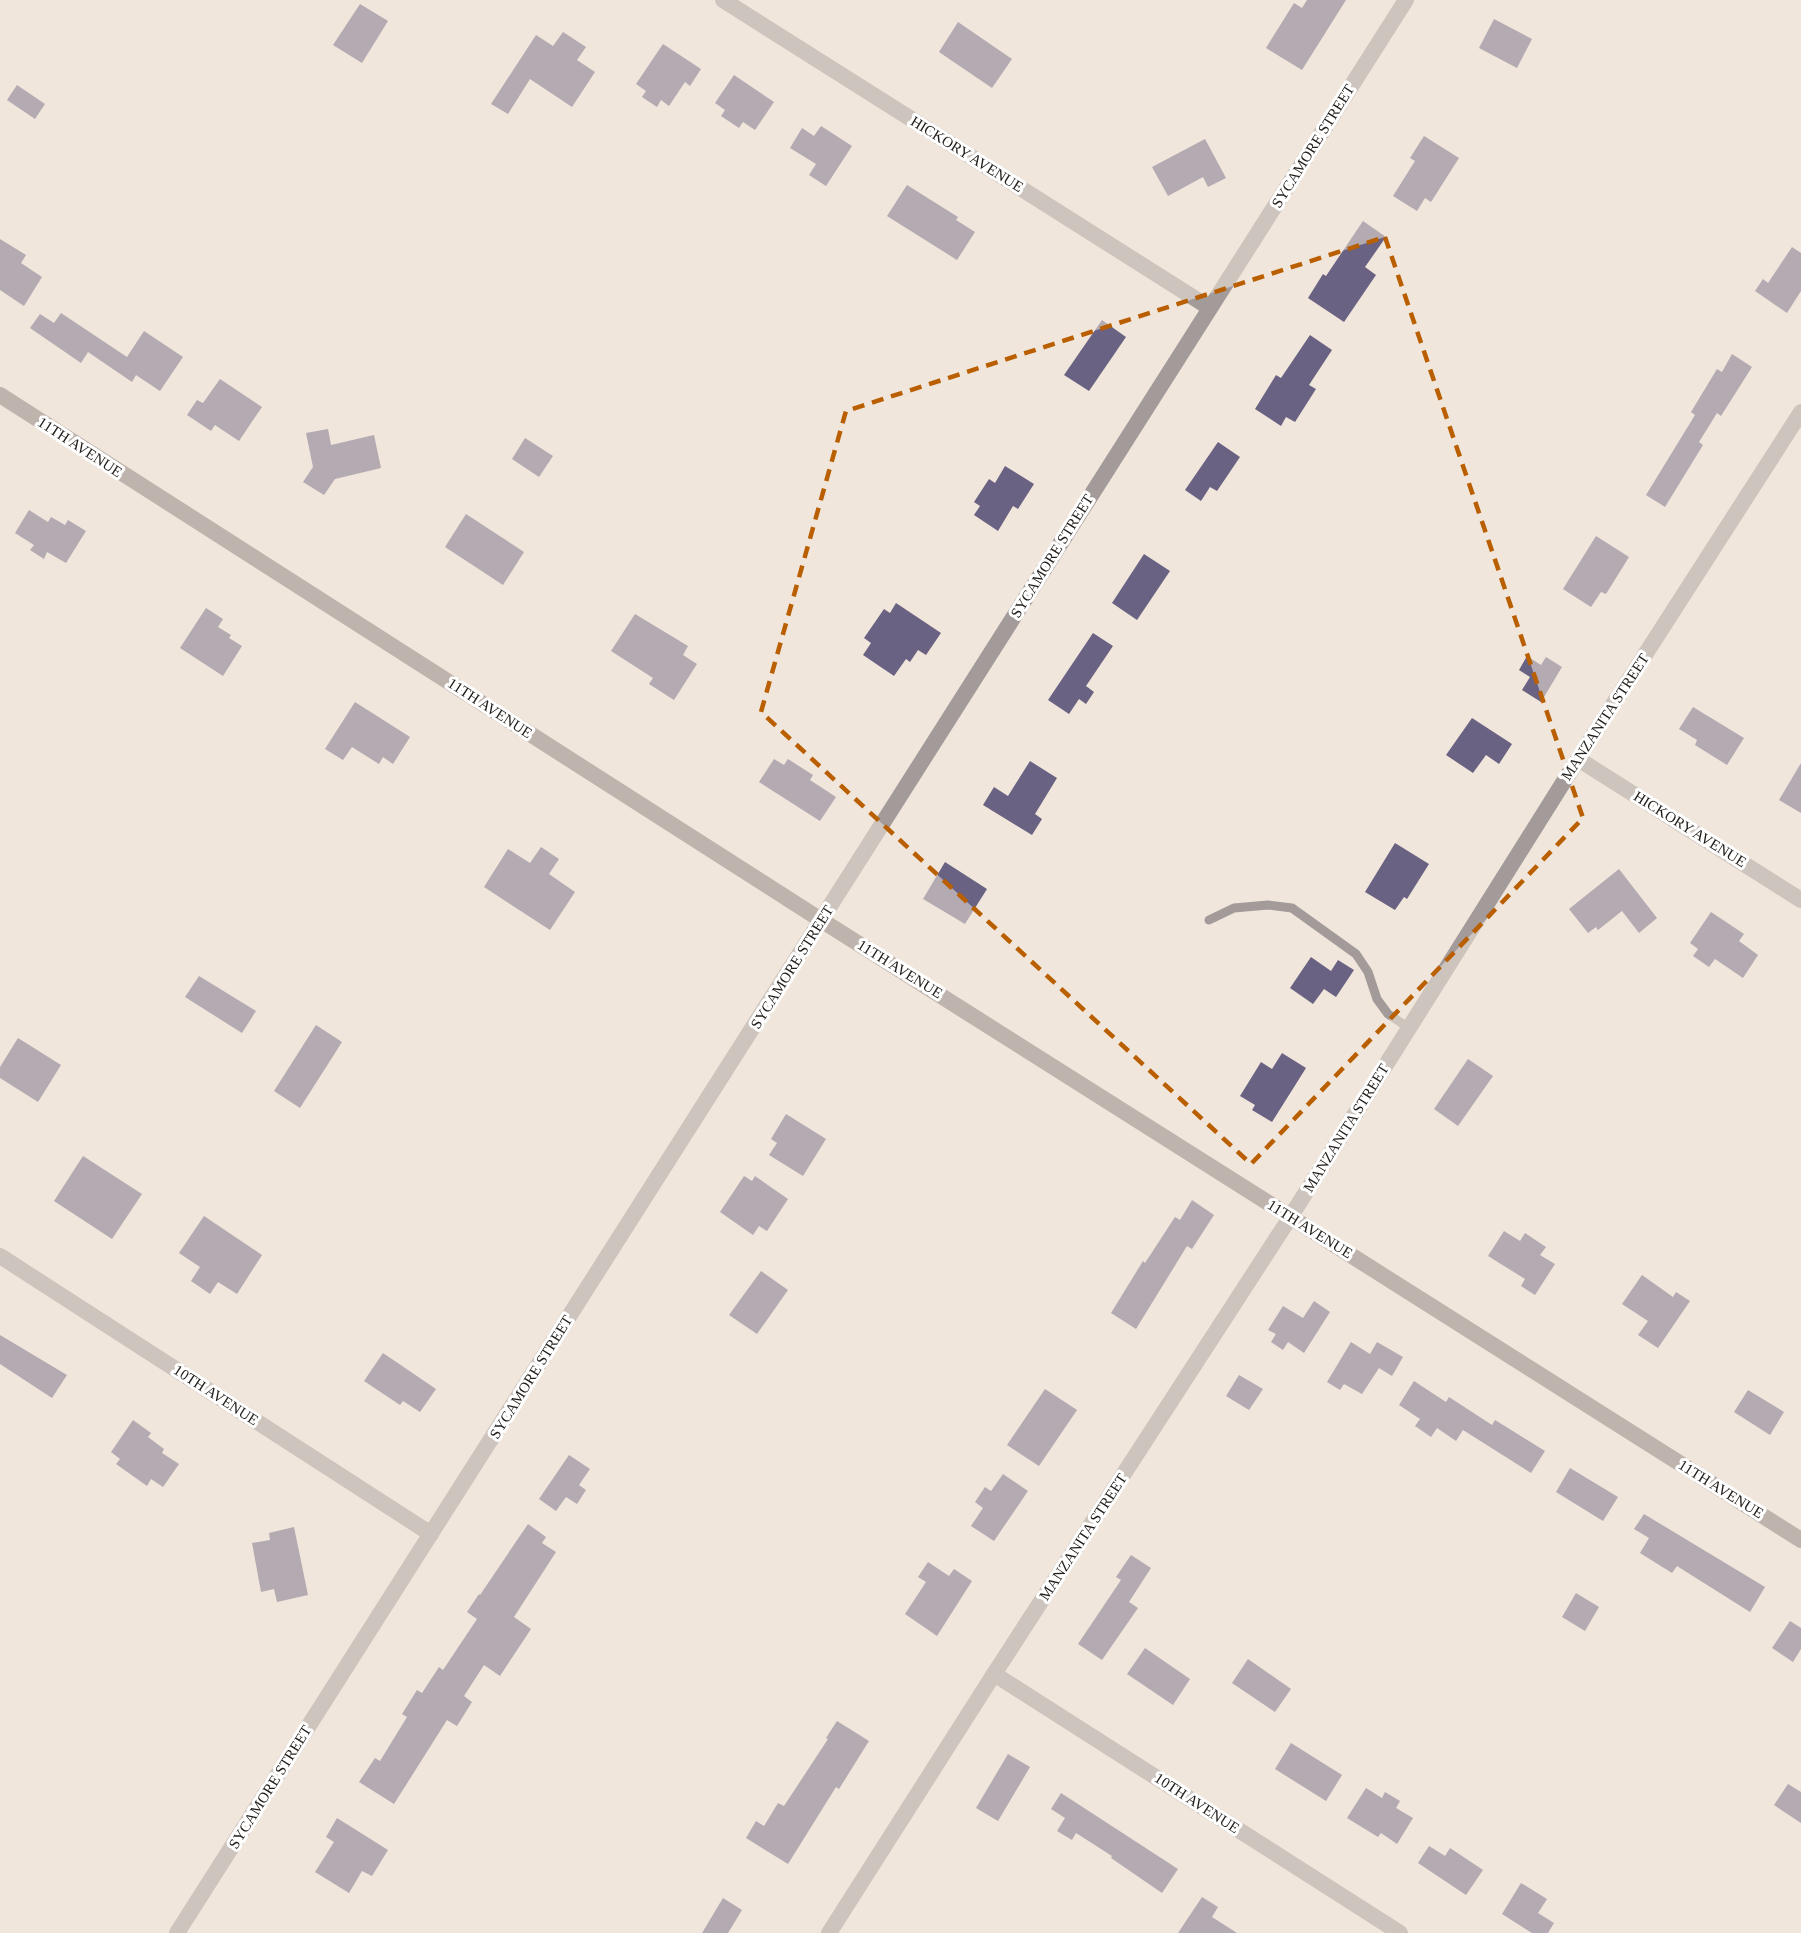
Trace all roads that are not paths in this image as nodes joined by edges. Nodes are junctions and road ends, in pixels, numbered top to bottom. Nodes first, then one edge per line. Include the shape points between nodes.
1 (723, 0) edge
2 (1406, 0) edge
3 (1210, 308) junction
4 (0, 395) edge
5 (1801, 412) edge
6 (1578, 759) junction
7 (1801, 900) edge
8 (821, 920) junction
9 (1209, 920) dead end
10 (1409, 1028) junction
11 (1291, 1216) junction
12 (0, 1256) edge
13 (431, 1534) junction
14 (1801, 1540) edge
15 (994, 1674) junction
16 (177, 1933) edge
17 (829, 1933) edge
18 (1400, 1933) edge

1 - 3 street, HICKORY AVENUE
2 - 3 street, SYCAMORE STREET
3 - 8 street, SYCAMORE STREET
4 - 8 main road, 11TH AVENUE
5 - 6 street, MANZANITA STREET
6 - 7 street, HICKORY AVENUE
6 - 10 street, MANZANITA STREET
8 - 11 main road, 11TH AVENUE
8 - 13 street, SYCAMORE STREET
9 - 10 lane via 1234,908 1292,908 1356,954 1368,972 1377,999 1388,1014
10 - 11 street, MANZANITA STREET
11 - 14 main road, 11TH AVENUE
11 - 15 street, MANZANITA STREET
12 - 13 street, 10TH AVENUE
13 - 16 street, SYCAMORE STREET
15 - 17 street, MANZANITA STREET
15 - 18 street, 10TH AVENUE

